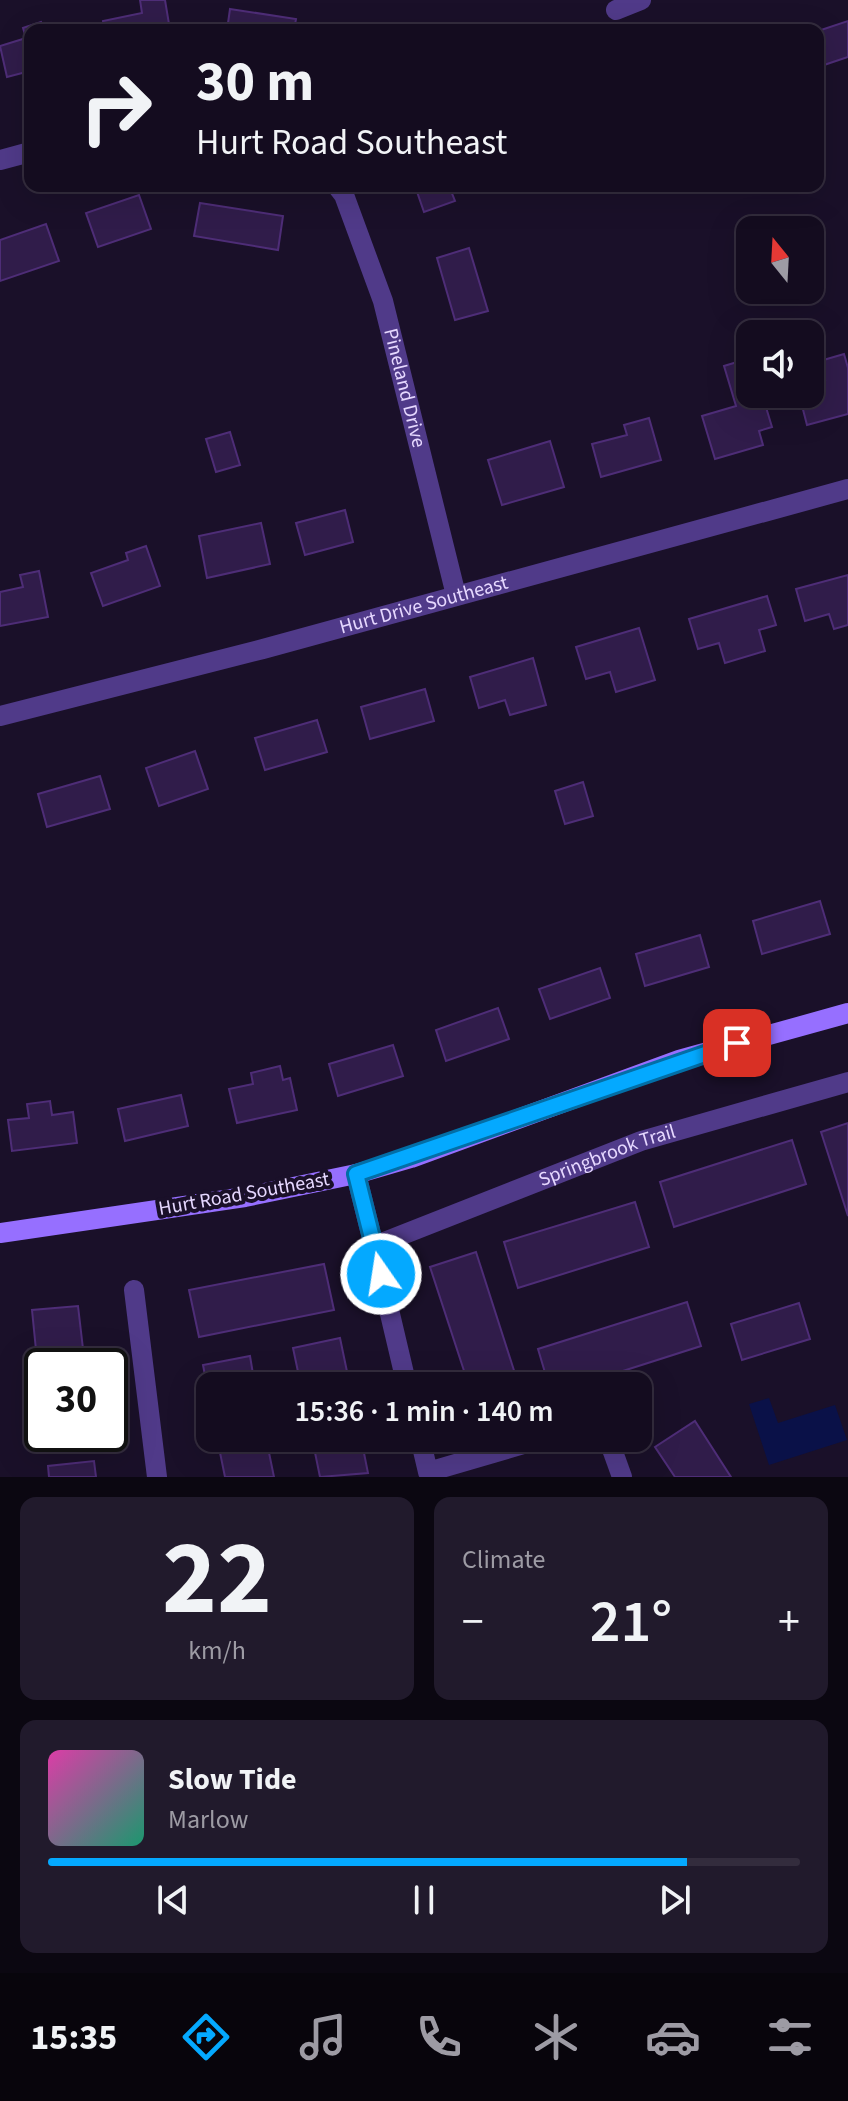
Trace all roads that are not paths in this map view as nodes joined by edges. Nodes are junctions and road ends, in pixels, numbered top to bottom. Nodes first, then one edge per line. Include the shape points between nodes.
1 (641, 0) edge
2 (616, 10) dead end
3 (24, 154) edge
4 (0, 160) edge
5 (342, 192) edge
6 (848, 489) edge
7 (456, 595) junction
8 (0, 716) edge
9 (848, 1013) edge
10 (848, 1082) edge
11 (356, 1174) junction
12 (0, 1233) edge
13 (374, 1246) junction
14 (134, 1290) dead end
15 (404, 1372) edge
16 (423, 1452) edge
17 (499, 1452) edge
18 (613, 1452) edge
19 (428, 1474) edge
20 (157, 1477) edge
21 (622, 1477) edge

1 - 2 street
3 - 4 street
5 - 7 street, Pineland Drive via 383,301
6 - 7 street, Hurt Drive Southeast
7 - 8 street, Hurt Drive Southeast
9 - 11 street, Hurt Road Southeast via 679,1060
10 - 13 street, Springbrook Trail via 641,1141
11 - 12 street, Hurt Road Southeast via 245,1197
11 - 13 street
13 - 15 street
14 - 20 street
16 - 19 street
17 - 19 street
18 - 21 street

